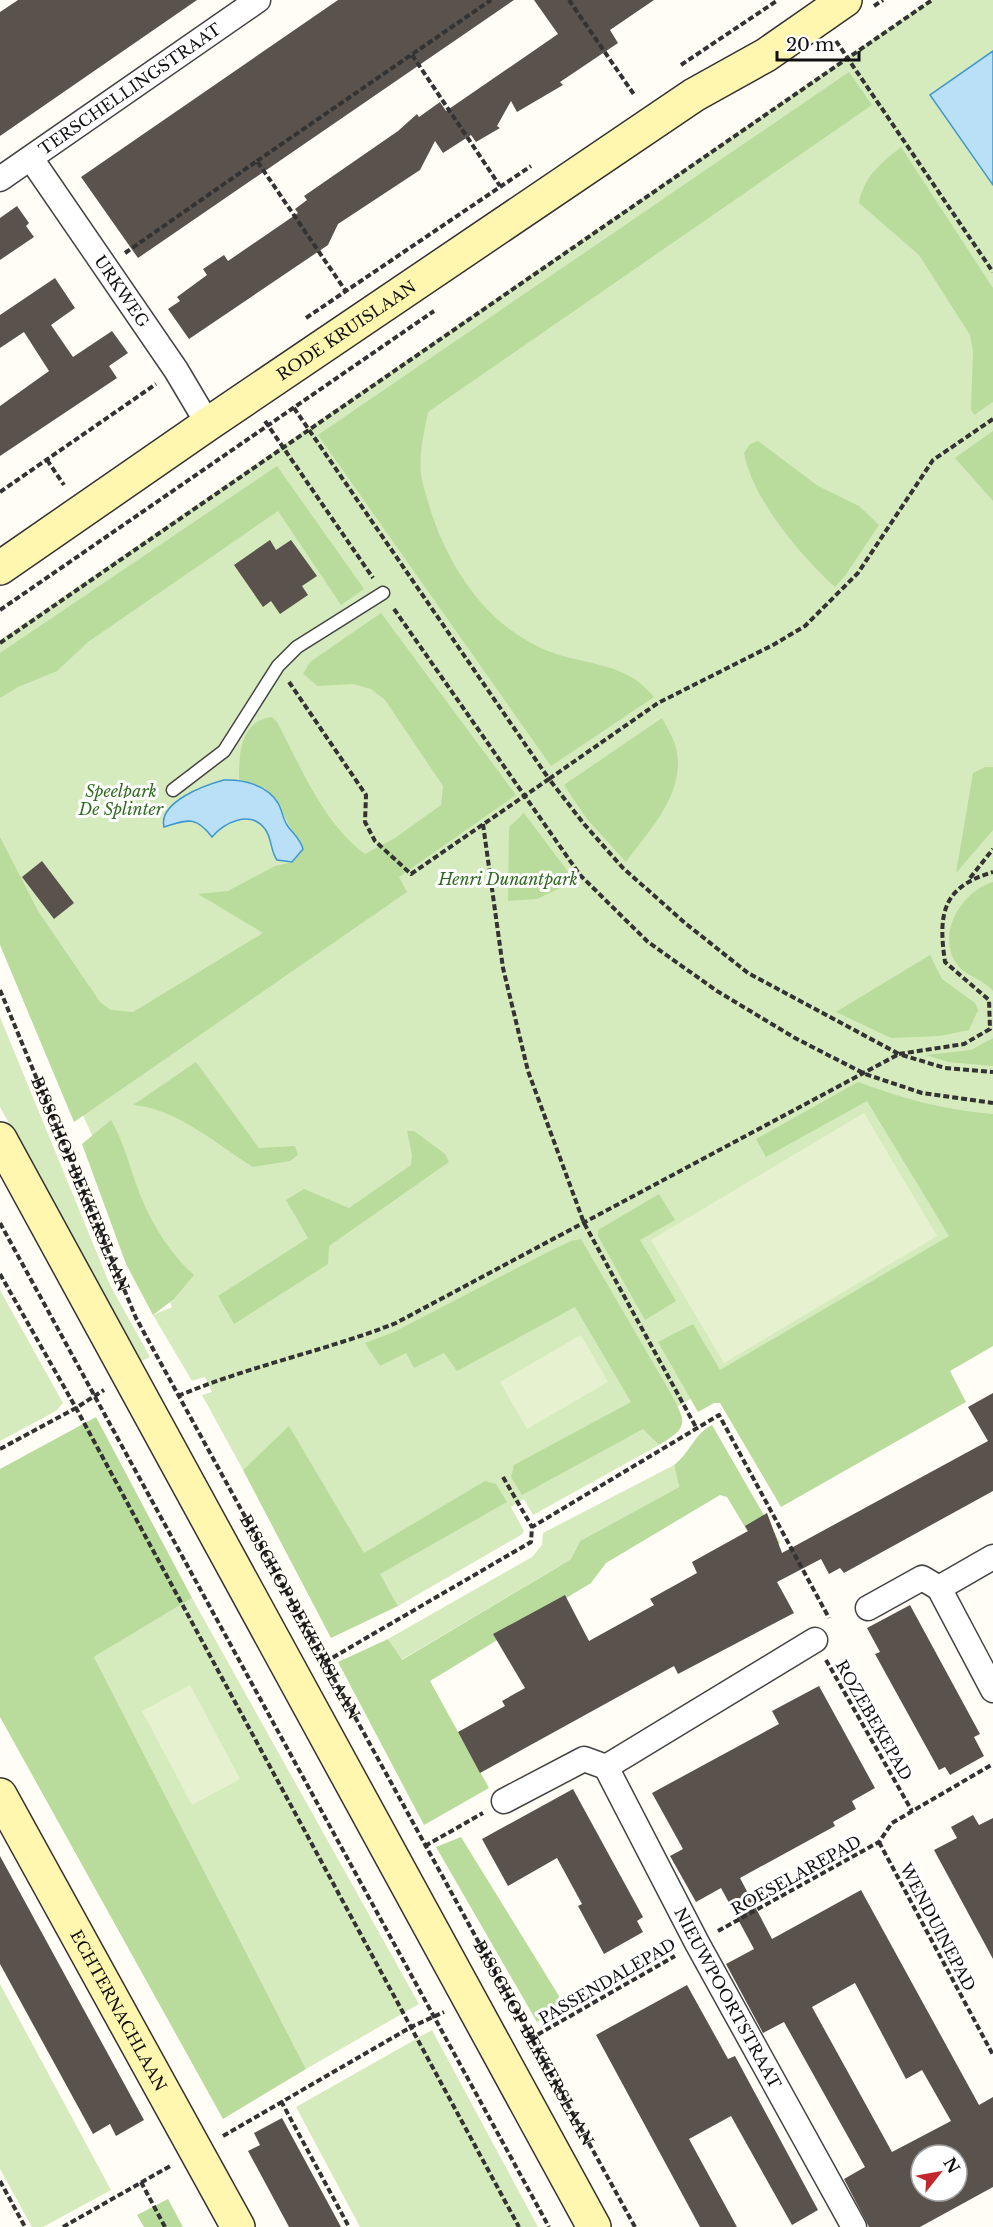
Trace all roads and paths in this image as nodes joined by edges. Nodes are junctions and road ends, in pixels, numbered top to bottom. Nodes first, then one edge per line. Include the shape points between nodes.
1 (258, 0) edge
2 (491, 0) edge
3 (569, 0) edge
4 (932, 0) edge
5 (818, 4) edge
6 (412, 55) junction
7 (848, 57) junction
8 (635, 96) dead end
9 (32, 160) junction
10 (257, 161) junction
11 (0, 179) edge
12 (500, 186) dead end
13 (106, 266) junction
14 (993, 272) edge
15 (345, 291) dead end
16 (176, 370) junction
17 (294, 408) dead end
18 (993, 419) edge
19 (208, 424) junction
20 (268, 426) dead end
21 (309, 430) junction
22 (282, 448) junction
23 (47, 460) junction
24 (64, 485) dead end
25 (0, 492) edge
26 (0, 568) edge
27 (383, 593) junction
28 (0, 643) edge
29 (278, 666) junction
30 (549, 779) junction
31 (172, 790) dead end
32 (523, 797) junction
33 (483, 824) junction
34 (993, 849) edge
35 (993, 872) edge
36 (970, 879) junction
37 (0, 990) edge
38 (899, 1054) junction
39 (993, 1072) edge
40 (865, 1074) junction
41 (993, 1103) edge
42 (0, 1139) edge
43 (0, 1223) edge
44 (585, 1223) junction
45 (0, 1274) edge
46 (178, 1396) junction
47 (76, 1408) junction
48 (697, 1429) junction
49 (0, 1449) edge
50 (503, 1477) dead end
51 (532, 1527) junction
52 (993, 1557) edge
53 (939, 1588) junction
54 (868, 1608) dead end
55 (815, 1640) junction
56 (325, 1662) junction
57 (993, 1690) edge
58 (993, 1764) edge
59 (606, 1767) junction
60 (0, 1795) edge
61 (504, 1801) joint
62 (912, 1811) junction
63 (879, 1842) junction
64 (425, 1846) junction
65 (697, 1943) junction
66 (435, 2016) junction
67 (411, 2026) junction
68 (530, 2039) junction
69 (993, 2055) edge
70 (281, 2101) junction
71 (196, 2152) junction
72 (0, 2181) edge
73 (25, 2227) edge
74 (63, 2227) edge
75 (165, 2227) edge
76 (238, 2227) edge
77 (349, 2227) edge
78 (519, 2227) edge
79 (549, 2227) edge
80 (594, 2227) edge
81 (635, 2227) edge
82 (854, 2227) edge

1 - 9 street, TERSCHELLINGSTRAAT
2 - 6 path
3 - 8 path
4 - 7 path
5 - 7 path
5 - 19 main road, RODE KRUISLAAN via 766,55 694,95
6 - 10 path
6 - 12 path
7 - 14 path
7 - 21 path
9 - 11 street, TERSCHELLINGSTRAAT
9 - 13 street, URKWEG
10 - 13 path
10 - 15 path
13 - 16 street, URKWEG
16 - 19 street, URKWEG
16 - 23 path
17 - 21 path
18 - 30 path via 933,460 858,573 805,626 658,703
19 - 26 main road, RODE KRUISLAAN
20 - 22 path
21 - 22 path
21 - 30 path
22 - 27 path
22 - 28 path
23 - 24 path
23 - 25 path
27 - 29 lane via 297,647
27 - 32 path
29 - 31 lane via 224,751
29 - 33 path via 366,795 364,822 375,841 411,874
30 - 32 path
30 - 38 path via 623,868 748,973
32 - 33 path
32 - 40 path via 580,875 648,942 717,991
33 - 44 path via 503,968 528,1071
34 - 36 path
35 - 36 path
36 - 38 path via 948,899 941,932 944,955 945,962 989,1000 990,1029 964,1044
37 - 46 path, BISSCHOP BEKKERSLAAN via 136,1318
38 - 39 path via 945,1068
38 - 40 path
40 - 41 path via 922,1093
40 - 44 path
42 - 80 main road, BISSCHOP BEKKERSLAAN
43 - 66 path
44 - 46 path via 396,1323 207,1383
44 - 48 path
45 - 47 path
46 - 56 path, BISSCHOP BEKKERSLAAN
47 - 49 path
47 - 67 path
48 - 51 path
48 - 55 path via 719,1415 835,1628
50 - 51 path
51 - 56 path via 531,1542
52 - 53 street
53 - 54 street via 922,1578
53 - 57 street
55 - 59 street
55 - 62 path, ROZEBEKEPAD
56 - 64 path, BISSCHOP BEKKERSLAAN
58 - 62 path, ROESELAREPAD
59 - 61 street via 584,1759
59 - 65 street, NIEUWPOORTSTRAAT
60 - 71 main road, ECHTERNACHLAAN
61 - 64 path
62 - 63 path, ROESELAREPAD via 892,1823
63 - 65 path, ROESELAREPAD
63 - 69 path, WENDUINEPAD
64 - 68 path, BISSCHOP BEKKERSLAAN
65 - 68 path, PASSENDALEPAD
65 - 82 street, NIEUWPOORTSTRAAT
66 - 67 path
66 - 79 path
67 - 70 path
67 - 78 path
68 - 81 path, BISSCHOP BEKKERSLAAN
70 - 71 path
70 - 77 path
71 - 76 main road, ECHTERNACHLAAN
72 - 73 path
74 - 75 path via 141,2182

